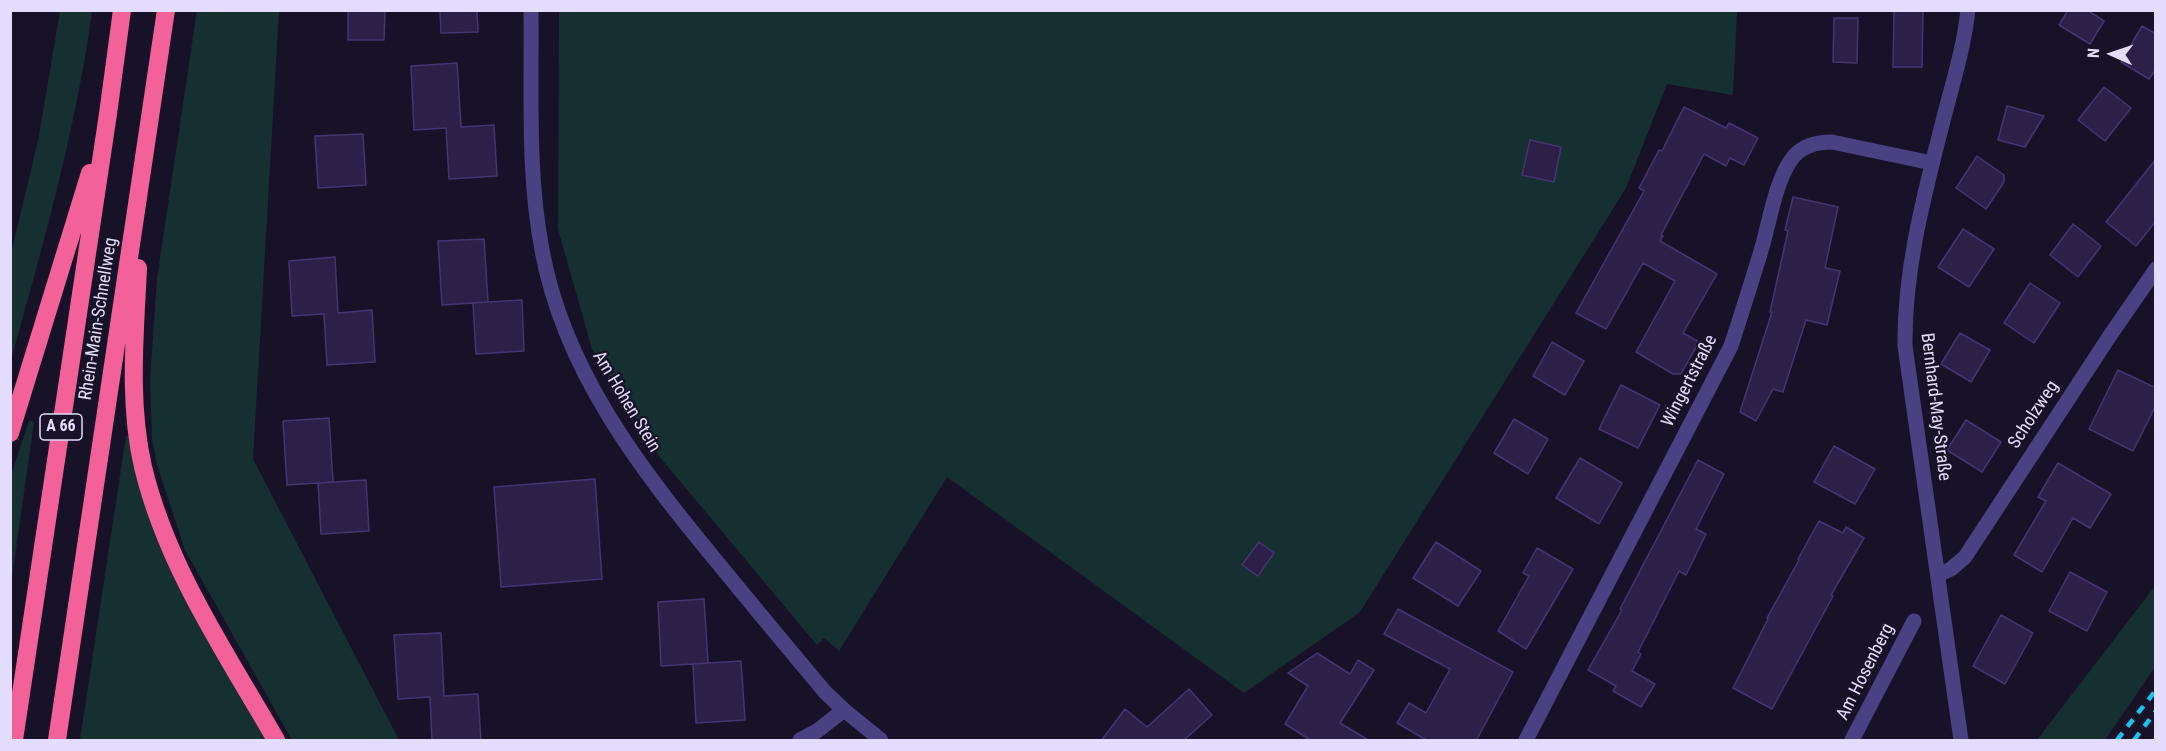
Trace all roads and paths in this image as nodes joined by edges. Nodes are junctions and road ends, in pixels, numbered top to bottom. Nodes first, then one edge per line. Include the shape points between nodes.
1 (122, 10) edge
2 (166, 10) edge
3 (531, 10) edge
4 (1968, 10) edge
5 (108, 114) junction
6 (1932, 163) junction
7 (142, 172) junction
8 (2156, 269) edge
9 (10, 433) edge
10 (1938, 575) junction
11 (1914, 621) dead end
12 (844, 710) junction
13 (14, 741) edge
14 (57, 741) edge
15 (276, 741) edge
16 (800, 741) edge
17 (881, 741) edge
18 (1526, 741) edge
19 (1852, 741) edge
20 (1961, 741) edge

1 - 5 highway, Rhein-Main-Schnellweg / A 66
2 - 7 highway, Rhein-Main-Schnellweg / A 66
3 - 12 street, Am Hohen Stein via 536,213 551,289 578,361 633,454 675,511
4 - 6 street, Bernhard-May-Straße
5 - 9 highway
5 - 13 highway, Rhein-Main-Schnellweg / A 66
6 - 10 street, Bernhard-May-Straße via 1908,275 1905,346
6 - 18 street, Wingertstraße via 1818,142 1796,154 1789,163 1731,346
7 - 14 highway, Rhein-Main-Schnellweg / A 66
7 - 15 highway via 134,374 143,466 154,505 182,573
8 - 10 street, Scholzweg via 1965,557
10 - 20 street, Bernhard-May-Straße
11 - 19 street, Am Hosenberg
12 - 16 street
12 - 17 street, Am Hohen Stein

